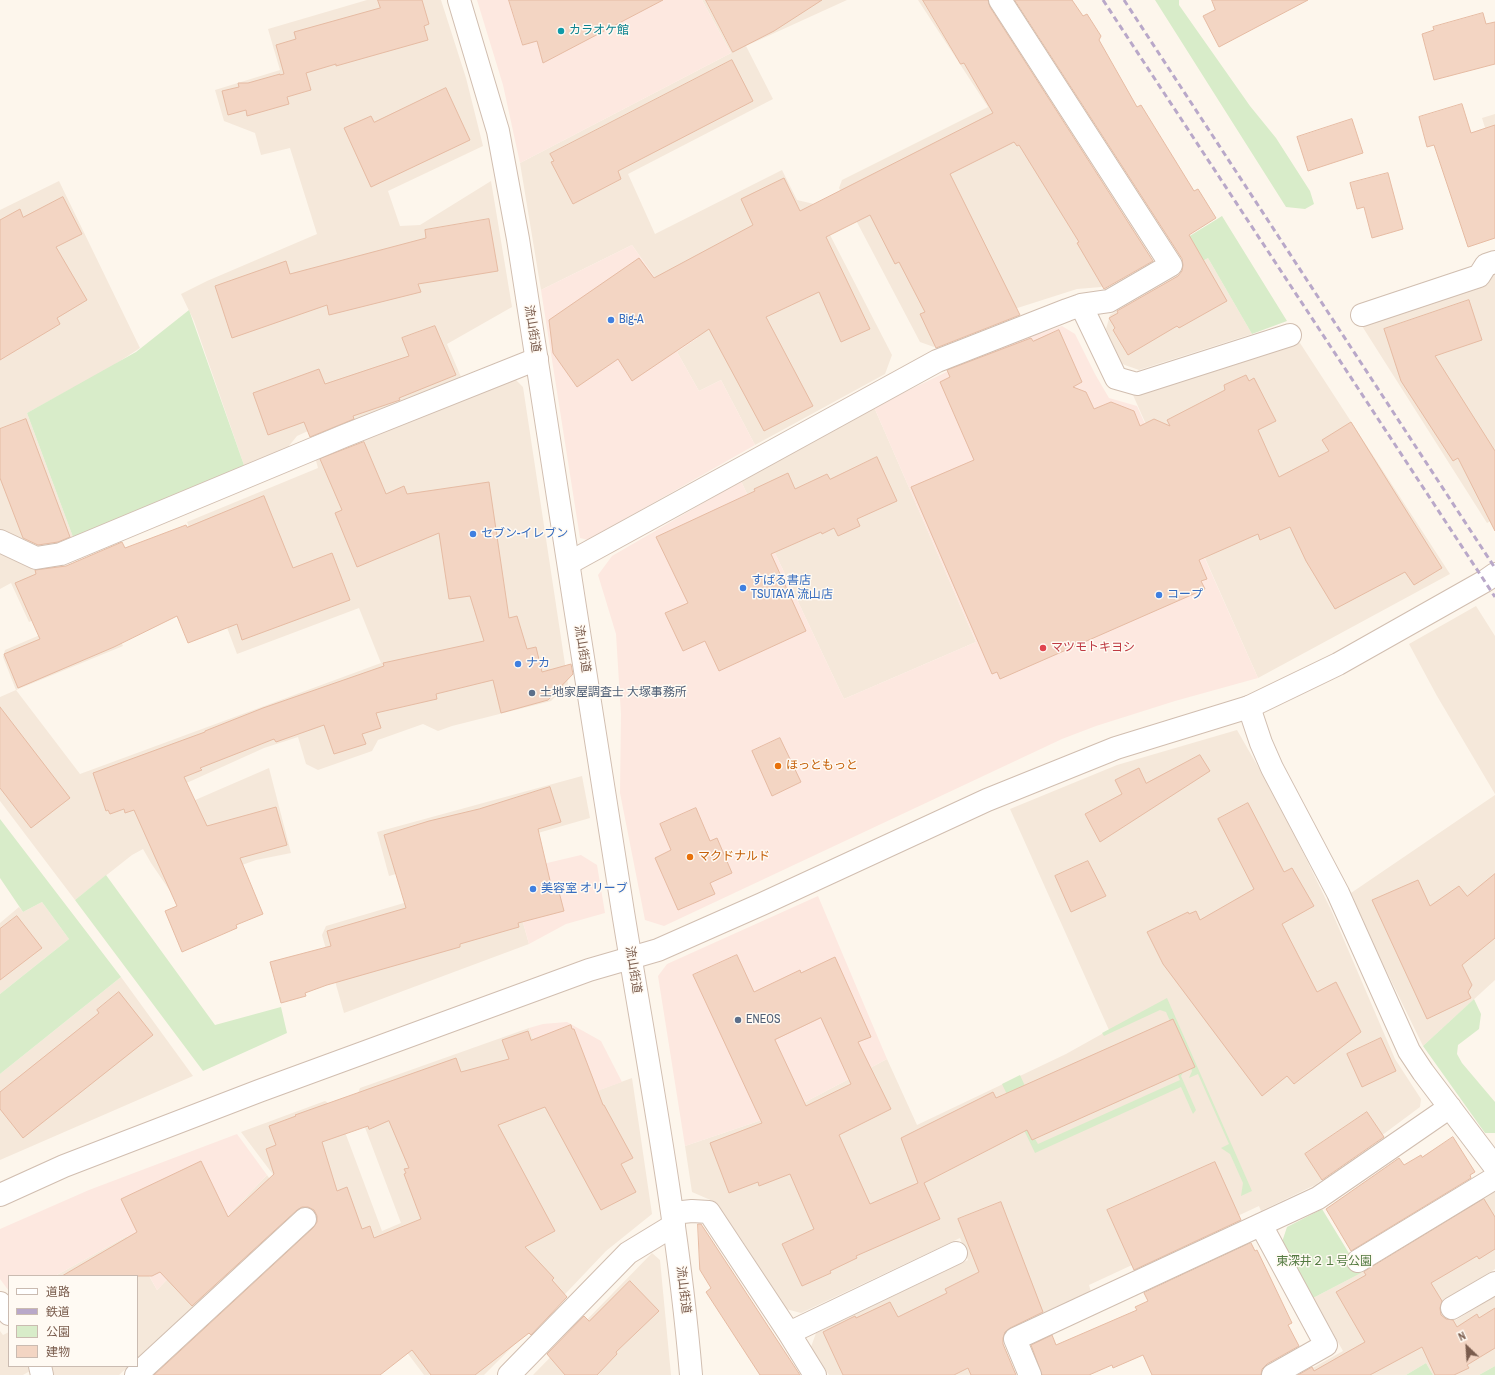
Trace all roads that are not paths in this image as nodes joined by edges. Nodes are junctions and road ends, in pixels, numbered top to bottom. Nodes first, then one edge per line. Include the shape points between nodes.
1 (459, 0) edge
2 (1000, 0) edge
3 (1495, 262) edge
4 (1081, 305) junction
5 (1362, 315) dead end
6 (1290, 335) dead end
7 (537, 359) junction
8 (0, 541) edge
9 (569, 563) junction
10 (1495, 574) edge
11 (1249, 707) junction
12 (631, 959) junction
13 (1450, 1107) junction
14 (1495, 1167) edge
15 (1495, 1178) edge
16 (0, 1195) edge
17 (305, 1219) dead end
18 (673, 1219) junction
19 (1261, 1225) junction
20 (956, 1253) dead end
21 (1358, 1261) dead end
22 (1495, 1283) edge
23 (0, 1302) edge
24 (1452, 1308) dead end
25 (8, 1313) edge
26 (789, 1333) junction
27 (136, 1375) edge
28 (509, 1375) edge
29 (691, 1375) edge
30 (815, 1375) edge
31 (1030, 1375) edge
32 (1273, 1375) edge

1 - 7 street, 流山街道 via 498,131
2 - 4 street via 1170,265 1109,301
3 - 5 street via 1486,265 1479,276
4 - 6 street via 1116,378 1137,384
4 - 9 street via 937,361
7 - 8 street via 61,554 36,558
7 - 9 street, 流山街道
9 - 12 street, 流山街道
10 - 11 street via 1338,664
11 - 12 street via 1116,748 987,800 762,904 658,950
11 - 13 street via 1272,768 1338,893 1409,1051
12 - 16 street via 589,970 272,1086 64,1166
12 - 18 street, 流山街道
13 - 14 street
13 - 19 street via 1318,1198
15 - 21 street
17 - 27 street
18 - 26 street via 692,1211 709,1212
18 - 28 street via 628,1253
18 - 29 street, 流山街道 via 686,1312
19 - 31 street via 1015,1339
19 - 32 street via 1326,1345
20 - 26 street
22 - 24 street
23 - 25 street
26 - 30 street

